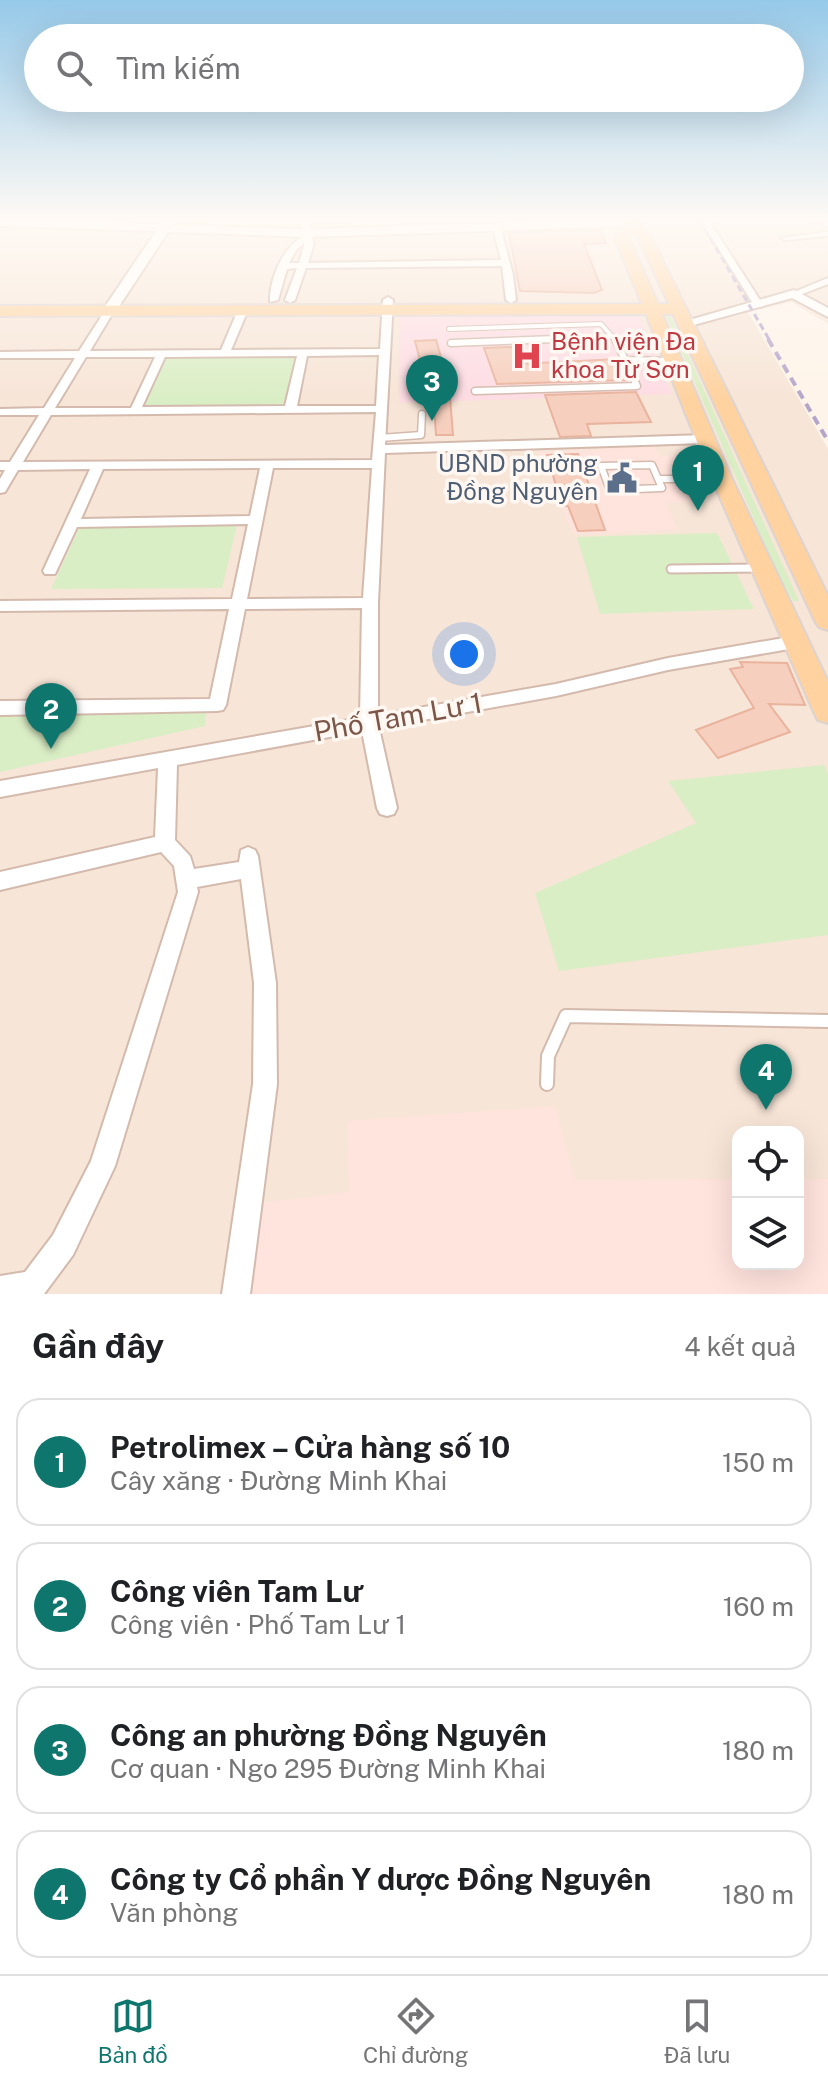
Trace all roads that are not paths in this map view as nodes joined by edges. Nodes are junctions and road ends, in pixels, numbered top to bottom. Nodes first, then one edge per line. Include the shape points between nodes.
1 (129, 279) edge
2 (280, 279) edge
3 (297, 279) edge
4 (508, 279) edge
5 (639, 279) edge
6 (665, 279) edge
7 (742, 279) edge
8 (828, 281) edge
9 (794, 294) junction
10 (273, 300) junction
11 (290, 300) junction
12 (0, 301) edge
13 (650, 304) junction
14 (388, 305) junction
15 (512, 305) junction
16 (758, 305) junction
17 (112, 306) junction
18 (243, 310) junction
19 (0, 311) edge
20 (680, 311) junction
21 (828, 313) edge
22 (449, 329) dead end
23 (614, 336) junction
24 (451, 343) dead end
25 (303, 352) junction
26 (385, 352) junction
27 (162, 353) junction
28 (225, 353) junction
29 (80, 354) junction
30 (1, 355) edge
31 (625, 360) junction
32 (675, 361) junction
33 (475, 391) dead end
34 (382, 409) junction
35 (290, 410) junction
36 (135, 411) junction
37 (0, 412) edge
38 (47, 412) junction
39 (422, 414) dead end
40 (705, 439) junction
41 (380, 443) junction
42 (378, 464) junction
43 (267, 465) junction
44 (7, 466) edge
45 (98, 466) junction
46 (659, 479) junction
47 (722, 479) junction
48 (0, 489) edge
49 (256, 520) junction
50 (73, 523) junction
51 (762, 568) junction
52 (671, 569) dead end
53 (50, 571) dead end
54 (370, 603) junction
55 (239, 604) junction
56 (0, 606) edge
57 (828, 621) edge
58 (795, 642) junction
59 (0, 708) edge
60 (828, 712) edge
61 (369, 722) junction
62 (168, 758) junction
63 (0, 789) edge
64 (387, 808) dead end
65 (165, 843) junction
66 (186, 880) junction
67 (0, 881) edge
68 (828, 1021) edge
69 (547, 1084) dead end
70 (32, 1289) edge
71 (0, 1290) edge
72 (236, 1294) edge

1 - 17 main road
2 - 10 street
3 - 11 street
4 - 15 street
5 - 13 main road
6 - 20 main road
7 - 16 street
8 - 9 street
9 - 16 street
9 - 21 street
10 - 11 main road
10 - 17 main road
11 - 14 main road
12 - 17 main road
13 - 15 main road
13 - 20 main road
13 - 32 main road
14 - 15 main road
14 - 18 main road
14 - 26 street
16 - 20 street
17 - 18 main road
17 - 19 main road
17 - 29 street
18 - 28 street
20 - 57 main road
22 - 23 lane via 601,324
23 - 24 lane
23 - 31 lane
25 - 26 street
25 - 28 street
25 - 35 street
26 - 34 street
27 - 28 street
27 - 29 street
27 - 36 street
29 - 30 street
29 - 38 street
31 - 32 lane
31 - 33 lane via 637,386
32 - 40 main road
34 - 35 street
34 - 41 street
35 - 36 street
36 - 38 street
37 - 38 street
38 - 44 street
39 - 41 lane via 421,435
40 - 41 street
40 - 47 main road
41 - 42 street
42 - 43 street
42 - 54 street
43 - 45 street
43 - 49 street
44 - 45 street
44 - 48 street
45 - 50 street
46 - 46 lane via 652,465 601,466 610,490 662,488
46 - 47 lane
47 - 51 main road
49 - 50 street
49 - 55 street
50 - 53 street
51 - 52 lane
51 - 58 main road
54 - 55 street
54 - 61 street
55 - 56 street
55 - 59 street via 217,705
58 - 60 main road
58 - 61 street, Phố Tam Lư 1
61 - 62 street, Phố Tam Lư 1
61 - 64 street
62 - 63 street, Phố Tam Lư 1
62 - 65 street
65 - 66 street via 183,862
65 - 67 street
66 - 70 street via 188,892 102,1166 63,1245
66 - 72 street via 248,862 265,983 265,1084
68 - 69 lane via 566,1016 548,1056
70 - 71 street

